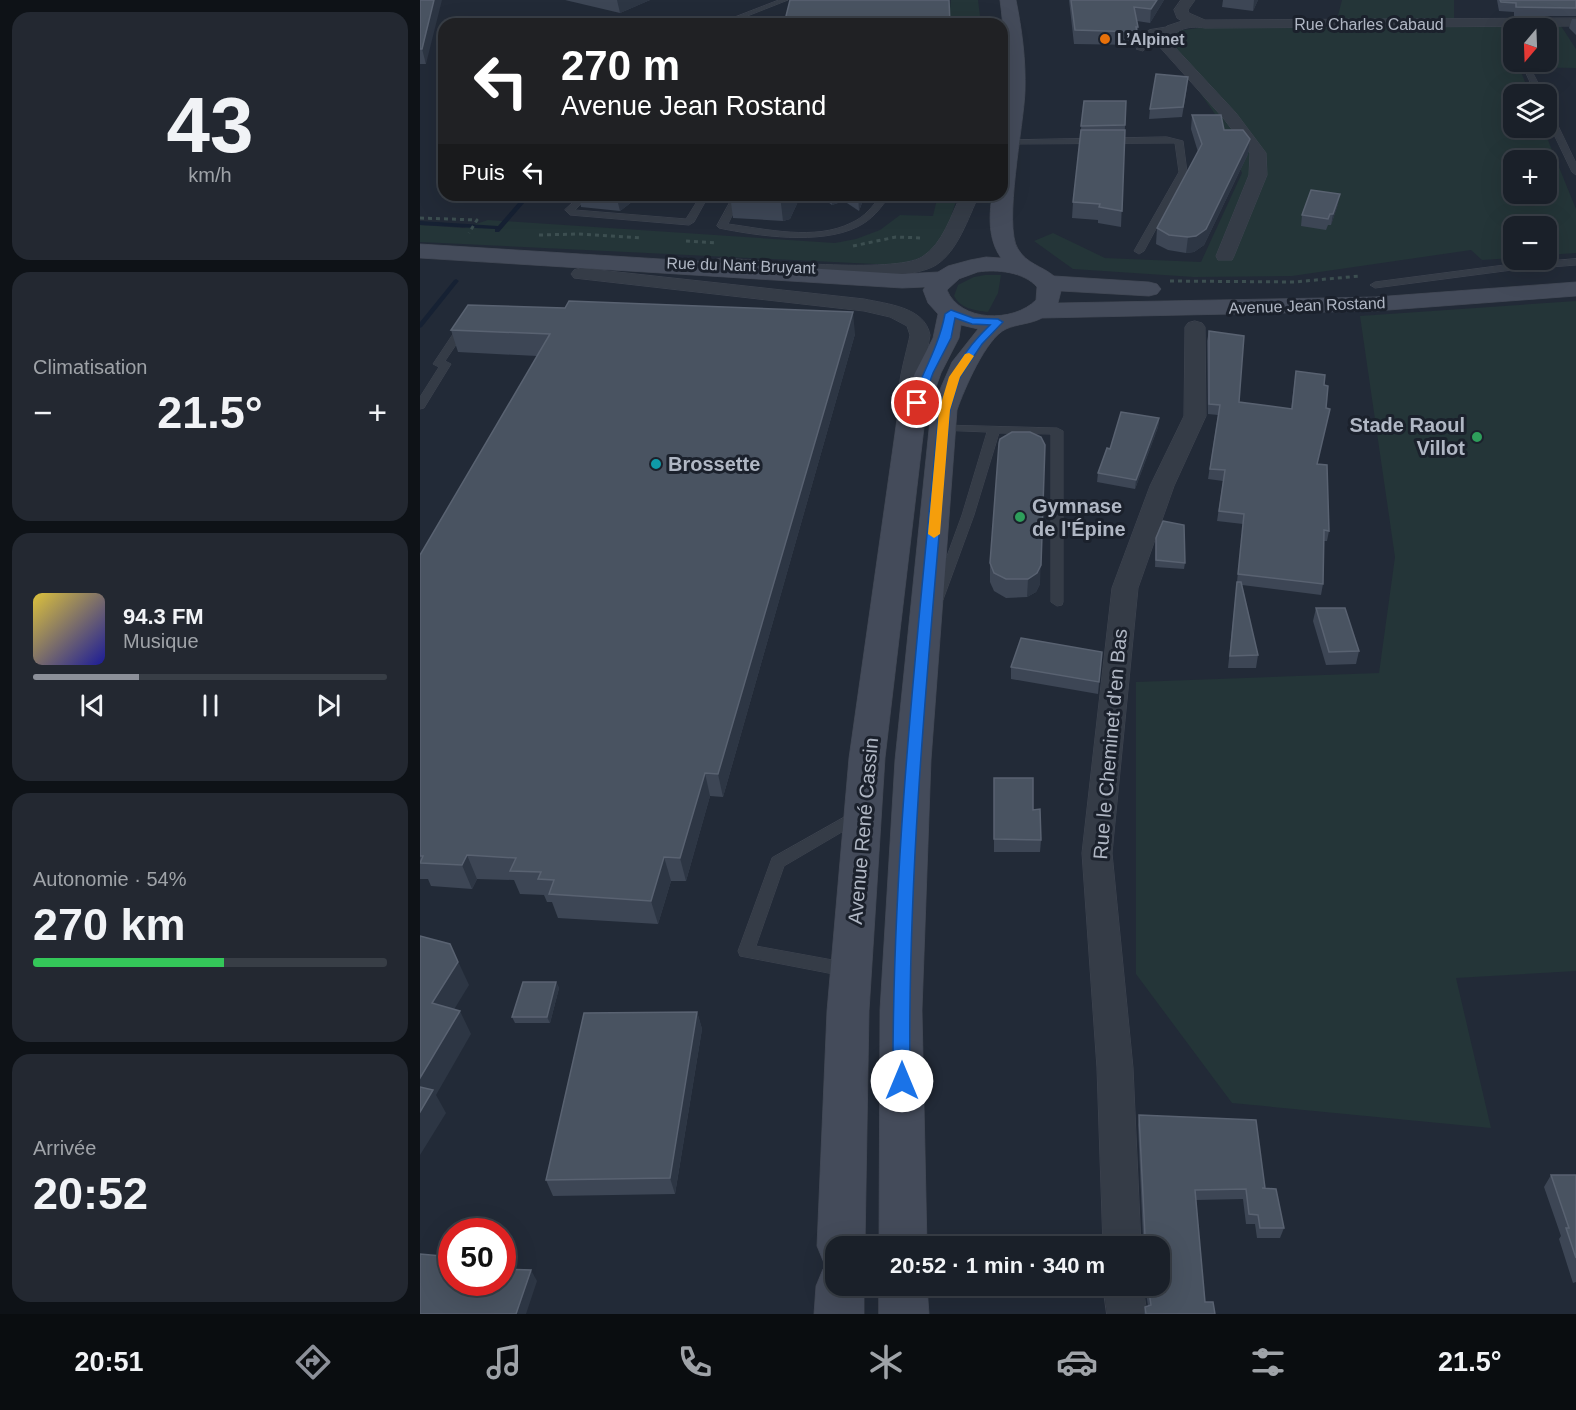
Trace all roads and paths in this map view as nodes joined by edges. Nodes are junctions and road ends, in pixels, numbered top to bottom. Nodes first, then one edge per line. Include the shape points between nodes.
1 (785, 0) edge
2 (1188, 0) edge
3 (997, 3) edge
4 (737, 18) edge
5 (1004, 18) edge
6 (1194, 22) junction
7 (1557, 22) edge
8 (1576, 22) edge
9 (1503, 23) edge
10 (1008, 26) edge
11 (1174, 28) junction
12 (1140, 49) dead end
13 (1557, 132) edge
14 (1008, 134) edge
15 (1008, 142) edge
16 (1576, 172) edge
17 (579, 201) edge
18 (701, 201) edge
19 (735, 201) edge
20 (883, 201) edge
21 (967, 201) edge
22 (984, 201) edge
23 (1002, 201) edge
24 (420, 219) edge
25 (471, 238) dead end
26 (647, 238) dead end
27 (682, 241) dead end
28 (728, 244) dead end
29 (946, 246) junction
30 (532, 247) junction
31 (846, 247) dead end
32 (420, 251) edge
33 (1139, 251) dead end
34 (1225, 256) dead end
35 (1576, 262) edge
36 (420, 264) edge
37 (968, 267) junction
38 (1023, 268) junction
39 (1576, 271) edge
40 (581, 274) junction
41 (1371, 280) junction
42 (1165, 281) dead end
43 (1046, 283) junction
44 (1576, 289) edge
45 (943, 298) junction
46 (1038, 311) junction
47 (905, 316) joint
48 (466, 321) edge
49 (998, 322) junction
50 (1195, 327) dead end
51 (420, 406) edge
52 (927, 423) junction
53 (994, 429) junction
54 (1057, 602) dead end
55 (924, 636) junction
56 (863, 813) junction
57 (851, 970) junction
58 (841, 1236) edge
59 (903, 1236) edge
60 (1122, 1236) edge
61 (840, 1296) edge
62 (903, 1296) edge
63 (1124, 1296) edge
64 (839, 1314) edge
65 (904, 1314) edge
66 (1127, 1314) edge

1 - 4 lane
2 - 6 street via 1182,15
3 - 5 main road
6 - 9 street, Rue Charles Cabaud
6 - 11 street
7 - 8 street, Rue Charles Cabaud
10 - 14 main road via 1016,42 1017,60
11 - 12 lane via 1152,32
11 - 34 street via 1165,34 1164,44 1258,153 1258,176
13 - 16 lane
15 - 33 lane via 1179,141 1184,172
17 - 18 lane via 568,210 688,222
19 - 20 lane via 722,226 808,234 844,230 861,222
21 - 29 street
22 - 37 main road via 980,241
23 - 38 main road via 1004,246
24 - 25 path via 477,220 469,232
26 - 30 path via 578,234
27 - 28 path
29 - 30 street, Rue du Nant Bruyant via 936,257 917,266 895,270
29 - 31 path via 908,237
30 - 32 main road, Rue du Nant Bruyant
30 - 45 main road, Rue du Nant Bruyant via 902,281
35 - 41 lane
36 - 40 main road, Rue du Nant Bruyant
37 - 38 main road via 986,264
37 - 45 main road
38 - 43 main road
39 - 41 main road, Avenue Jean Rostand
40 - 45 main road, Rue du Nant Bruyant
40 - 47 street, Rue du Nant Bruyant via 864,305
41 - 42 path
41 - 43 main road, Avenue Jean Rostand via 1243,292
43 - 46 main road via 1050,292
44 - 46 main road, Avenue Jean Rostand via 1375,304
45 - 49 main road, Avenue Jean Rostand via 972,321
45 - 52 main road, Avenue René Cassin via 946,338 928,373
46 - 49 main road, Avenue Jean Rostand
47 - 52 street, Avenue René Cassin via 914,322 920,335 909,395
48 - 51 lane via 438,364 446,364
49 - 52 main road, Avenue René Cassin via 978,342 955,377 944,410
50 - 60 street, Rue le Cheminet d'en Bas via 1195,416 1162,486 1125,588 1097,853 1115,1068
52 - 53 lane
52 - 55 main road, Avenue René Cassin
52 - 56 main road, Avenue René Cassin via 867,759
53 - 54 lane via 1057,431
53 - 55 lane
55 - 59 main road, Avenue René Cassin via 913,760 901,1010
56 - 57 main road, Avenue René Cassin
56 - 57 lane via 778,862 746,951
57 - 58 main road, Avenue René Cassin
61 - 64 main road
62 - 65 main road
63 - 66 street

